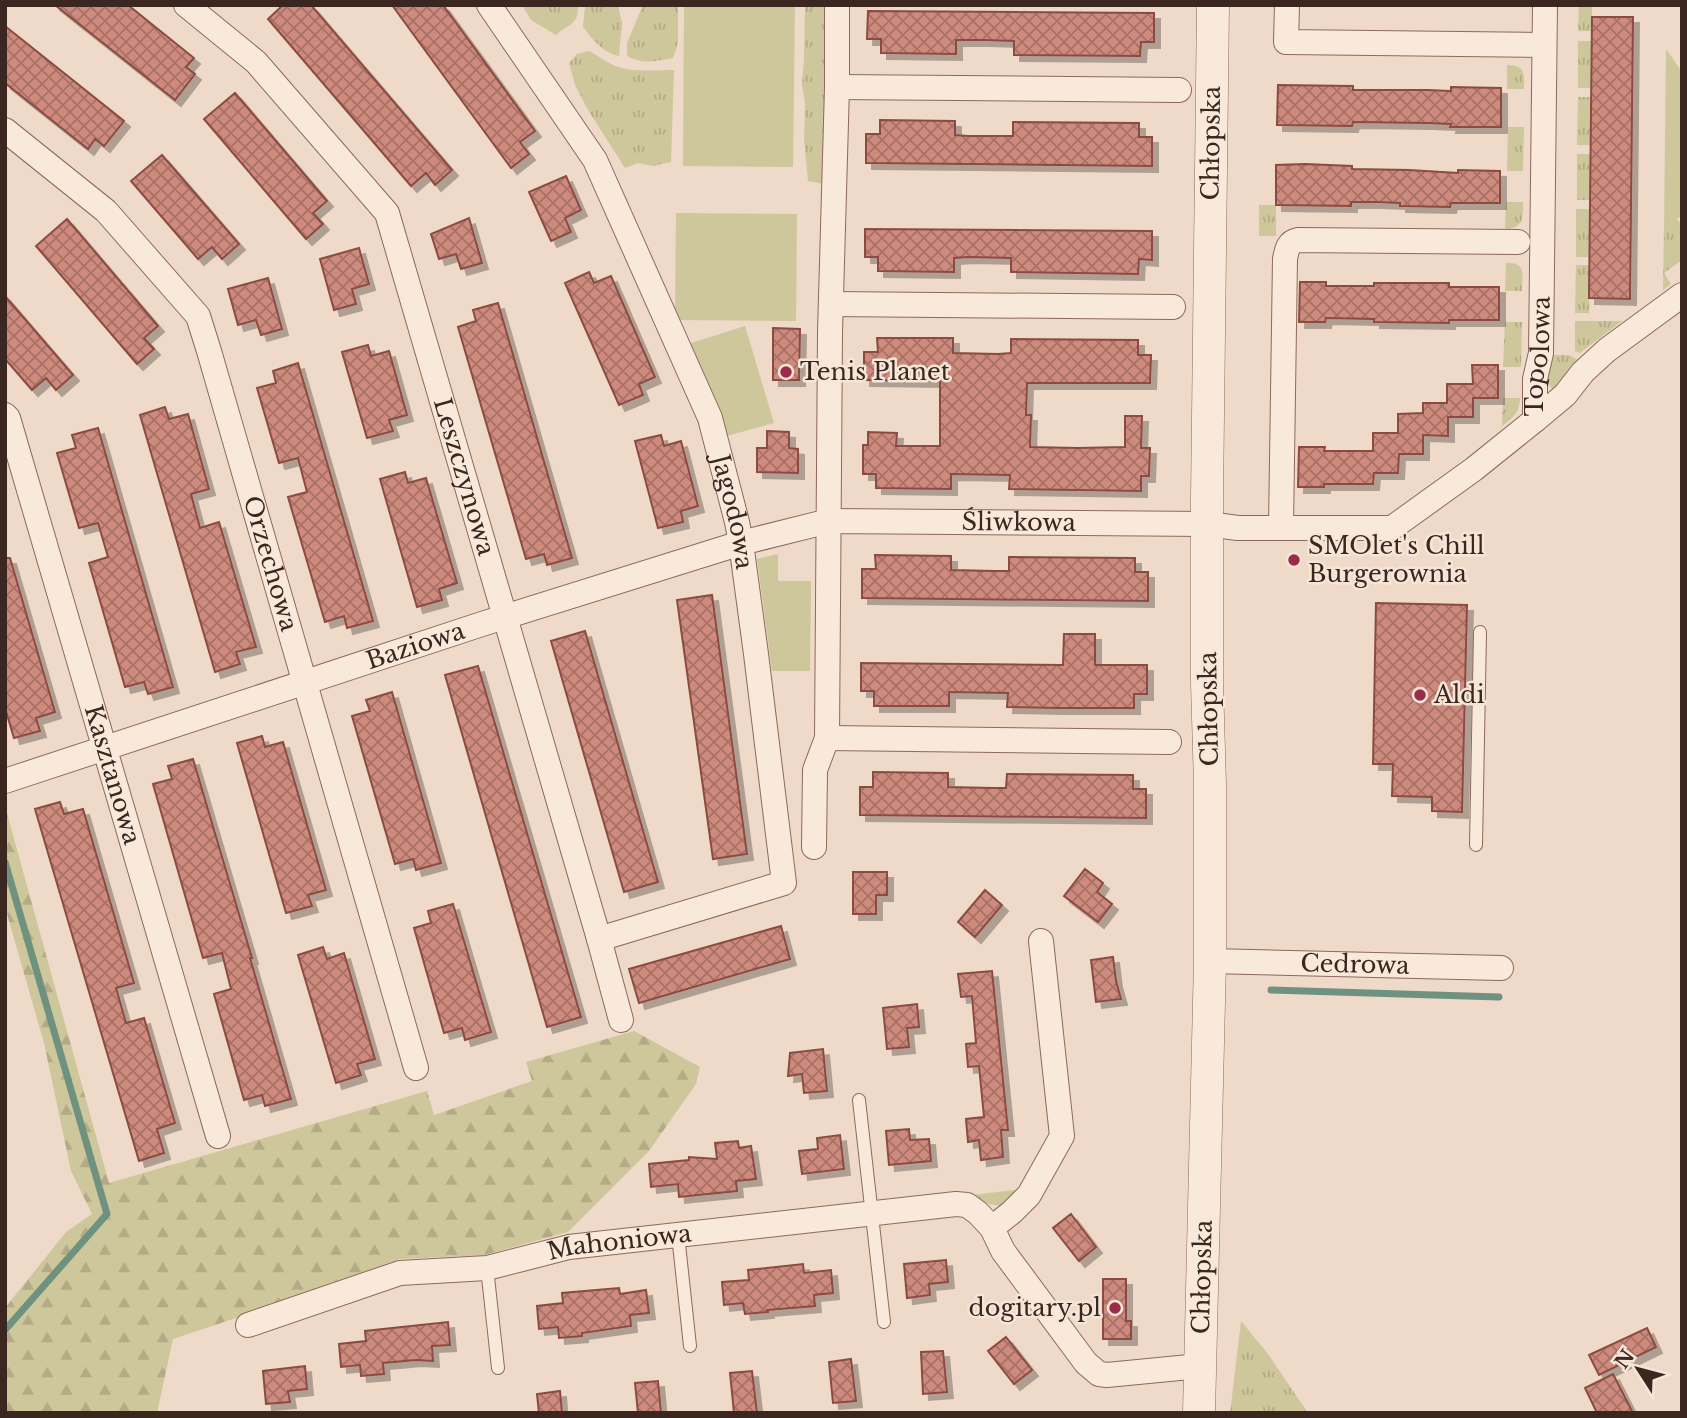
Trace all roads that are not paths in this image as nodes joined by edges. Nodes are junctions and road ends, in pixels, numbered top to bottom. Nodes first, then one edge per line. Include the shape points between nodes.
1 (186, 5) edge
2 (489, 5) edge
3 (837, 5) edge
4 (1213, 5) edge
5 (1287, 5) edge
6 (1545, 5) edge
7 (1544, 45) junction
8 (837, 87) junction
9 (1179, 90) dead end
10 (5, 130) edge
11 (1518, 242) dead end
12 (1682, 295) edge
13 (831, 304) junction
14 (1173, 307) dead end
15 (5, 415) edge
16 (1535, 420) junction
17 (829, 521) junction
18 (1207, 524) junction
19 (1281, 527) junction
20 (741, 543) junction
21 (505, 617) junction
22 (1480, 632) dead end
23 (304, 683) junction
24 (827, 738) junction
25 (1169, 742) dead end
26 (105, 748) junction
27 (5, 781) edge
28 (1476, 845) dead end
29 (814, 847) dead end
30 (600, 939) junction
31 (1041, 941) dead end
32 (1210, 961) junction
33 (1501, 968) dead end
34 (621, 1020) dead end
35 (415, 1068) dead end
36 (859, 1100) dead end
37 (218, 1136) dead end
38 (871, 1213) junction
39 (992, 1228) junction
40 (678, 1235) junction
41 (487, 1268) junction
42 (884, 1322) dead end
43 (248, 1325) dead end
44 (690, 1346) dead end
45 (1200, 1366) junction
46 (498, 1368) dead end
47 (1199, 1413) edge

1 - 21 street, Leszczynowa via 256,62 387,213
2 - 20 street, Jagodowa via 595,160 710,418
3 - 8 street
4 - 18 street, Chłopska
5 - 7 street via 1286,42
6 - 7 street, Topolowa
7 - 16 street, Topolowa via 1541,353 1535,379
8 - 9 street
8 - 13 street
10 - 23 street, Orzechowa via 106,211 198,316
11 - 19 street via 1298,240 1290,244 1285,259
12 - 16 street via 1607,350 1565,396
13 - 14 street
13 - 17 street
15 - 26 street, Kasztanowa
16 - 19 street, Topolowa via 1392,528
17 - 18 street, Śliwkowa
17 - 20 street, Baziowa
17 - 24 street
18 - 19 street, Topolowa
18 - 32 street, Chłopska
20 - 21 street, Baziowa
20 - 30 street, Jagodowa via 784,883
21 - 23 street, Baziowa
21 - 30 street, Leszczynowa
22 - 28 lane
23 - 26 street, Baziowa
23 - 35 street, Orzechowa
24 - 25 street
24 - 29 street via 815,770
26 - 27 street, Baziowa
26 - 37 street, Kasztanowa
30 - 34 street, Leszczynowa
31 - 39 street via 1062,1136 1029,1195
32 - 33 street, Cedrowa
32 - 45 street, Chłopska
36 - 38 lane
38 - 39 street, Mahoniowa via 967,1205
38 - 40 street, Mahoniowa
38 - 42 lane
39 - 45 street, Mahoniowa via 1003,1251 1086,1363 1100,1374
40 - 41 street, Mahoniowa via 569,1247
40 - 44 lane
41 - 43 street, Mahoniowa via 400,1273
41 - 46 lane
45 - 47 street, Chłopska

